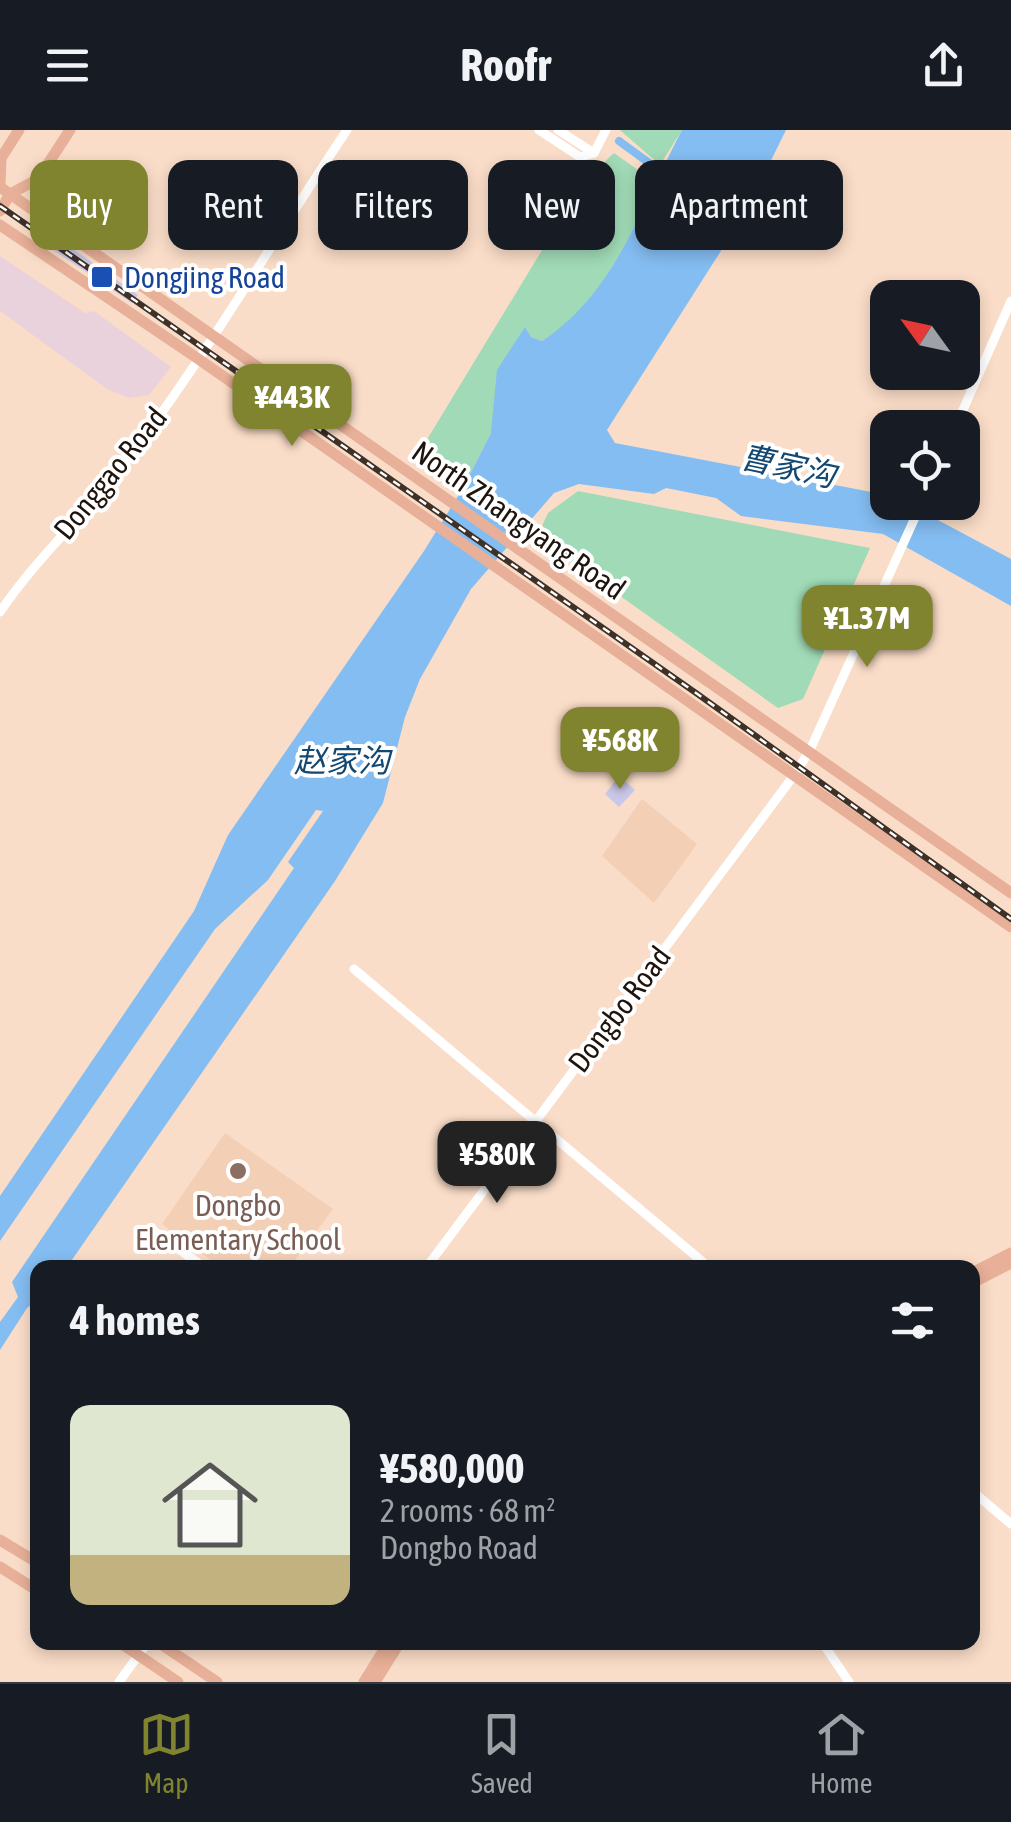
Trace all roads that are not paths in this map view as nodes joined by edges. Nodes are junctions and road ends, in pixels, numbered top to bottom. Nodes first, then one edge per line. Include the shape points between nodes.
1 (20, 130) edge
2 (70, 130) edge
3 (347, 130) edge
4 (539, 130) edge
5 (558, 130) edge
6 (606, 130) edge
7 (594, 152) junction
8 (4, 188) edge
9 (0, 210) edge
10 (0, 225) edge
11 (1011, 301) edge
12 (214, 336) junction
13 (198, 358) junction
14 (963, 410) edge
15 (914, 520) edge
16 (0, 612) edge
17 (810, 750) junction
18 (795, 774) junction
19 (1011, 894) edge
20 (1011, 928) edge
21 (354, 969) dead end
22 (536, 1121) junction
23 (151, 1229) dead end
24 (1011, 1253) edge
25 (193, 1260) edge
26 (432, 1260) edge
27 (701, 1260) edge
28 (1011, 1263) edge
29 (980, 1269) edge
30 (980, 1279) edge
31 (980, 1497) edge
32 (1011, 1524) edge
33 (0, 1540) edge
34 (30, 1558) edge
35 (0, 1567) edge
36 (30, 1586) edge
37 (131, 1650) edge
38 (142, 1650) edge
39 (170, 1650) edge
40 (384, 1650) edge
41 (395, 1650) edge
42 (827, 1650) edge
43 (119, 1682) edge
44 (178, 1682) edge
45 (217, 1682) edge
46 (364, 1682) edge
47 (374, 1682) edge
48 (849, 1682) edge

1 - 8 main road via 1,158
2 - 8 main road via 38,179
3 - 12 street, Donggao Road
4 - 7 street via 580,157
5 - 7 street
6 - 7 street
8 - 9 main road
8 - 12 main road, North Zhangyang Road
10 - 13 main road, North Zhangyang Road
11 - 14 street
12 - 13 street, Donggao Road
12 - 17 main road, North Zhangyang Road
13 - 16 street, Donggao Road via 128,459
13 - 18 main road, North Zhangyang Road
15 - 17 street, Dongbo Road
17 - 18 street, Dongbo Road
17 - 19 main road, North Zhangyang Road
18 - 20 main road, North Zhangyang Road
18 - 22 street, Dongbo Road
21 - 22 street
22 - 26 street, Dongbo Road
22 - 27 street
23 - 25 street
24 - 29 main road
28 - 30 main road
31 - 32 street
33 - 34 main road
35 - 36 main road
37 - 44 main road
38 - 43 street
39 - 45 main road
40 - 46 main road
41 - 47 main road
42 - 48 street

